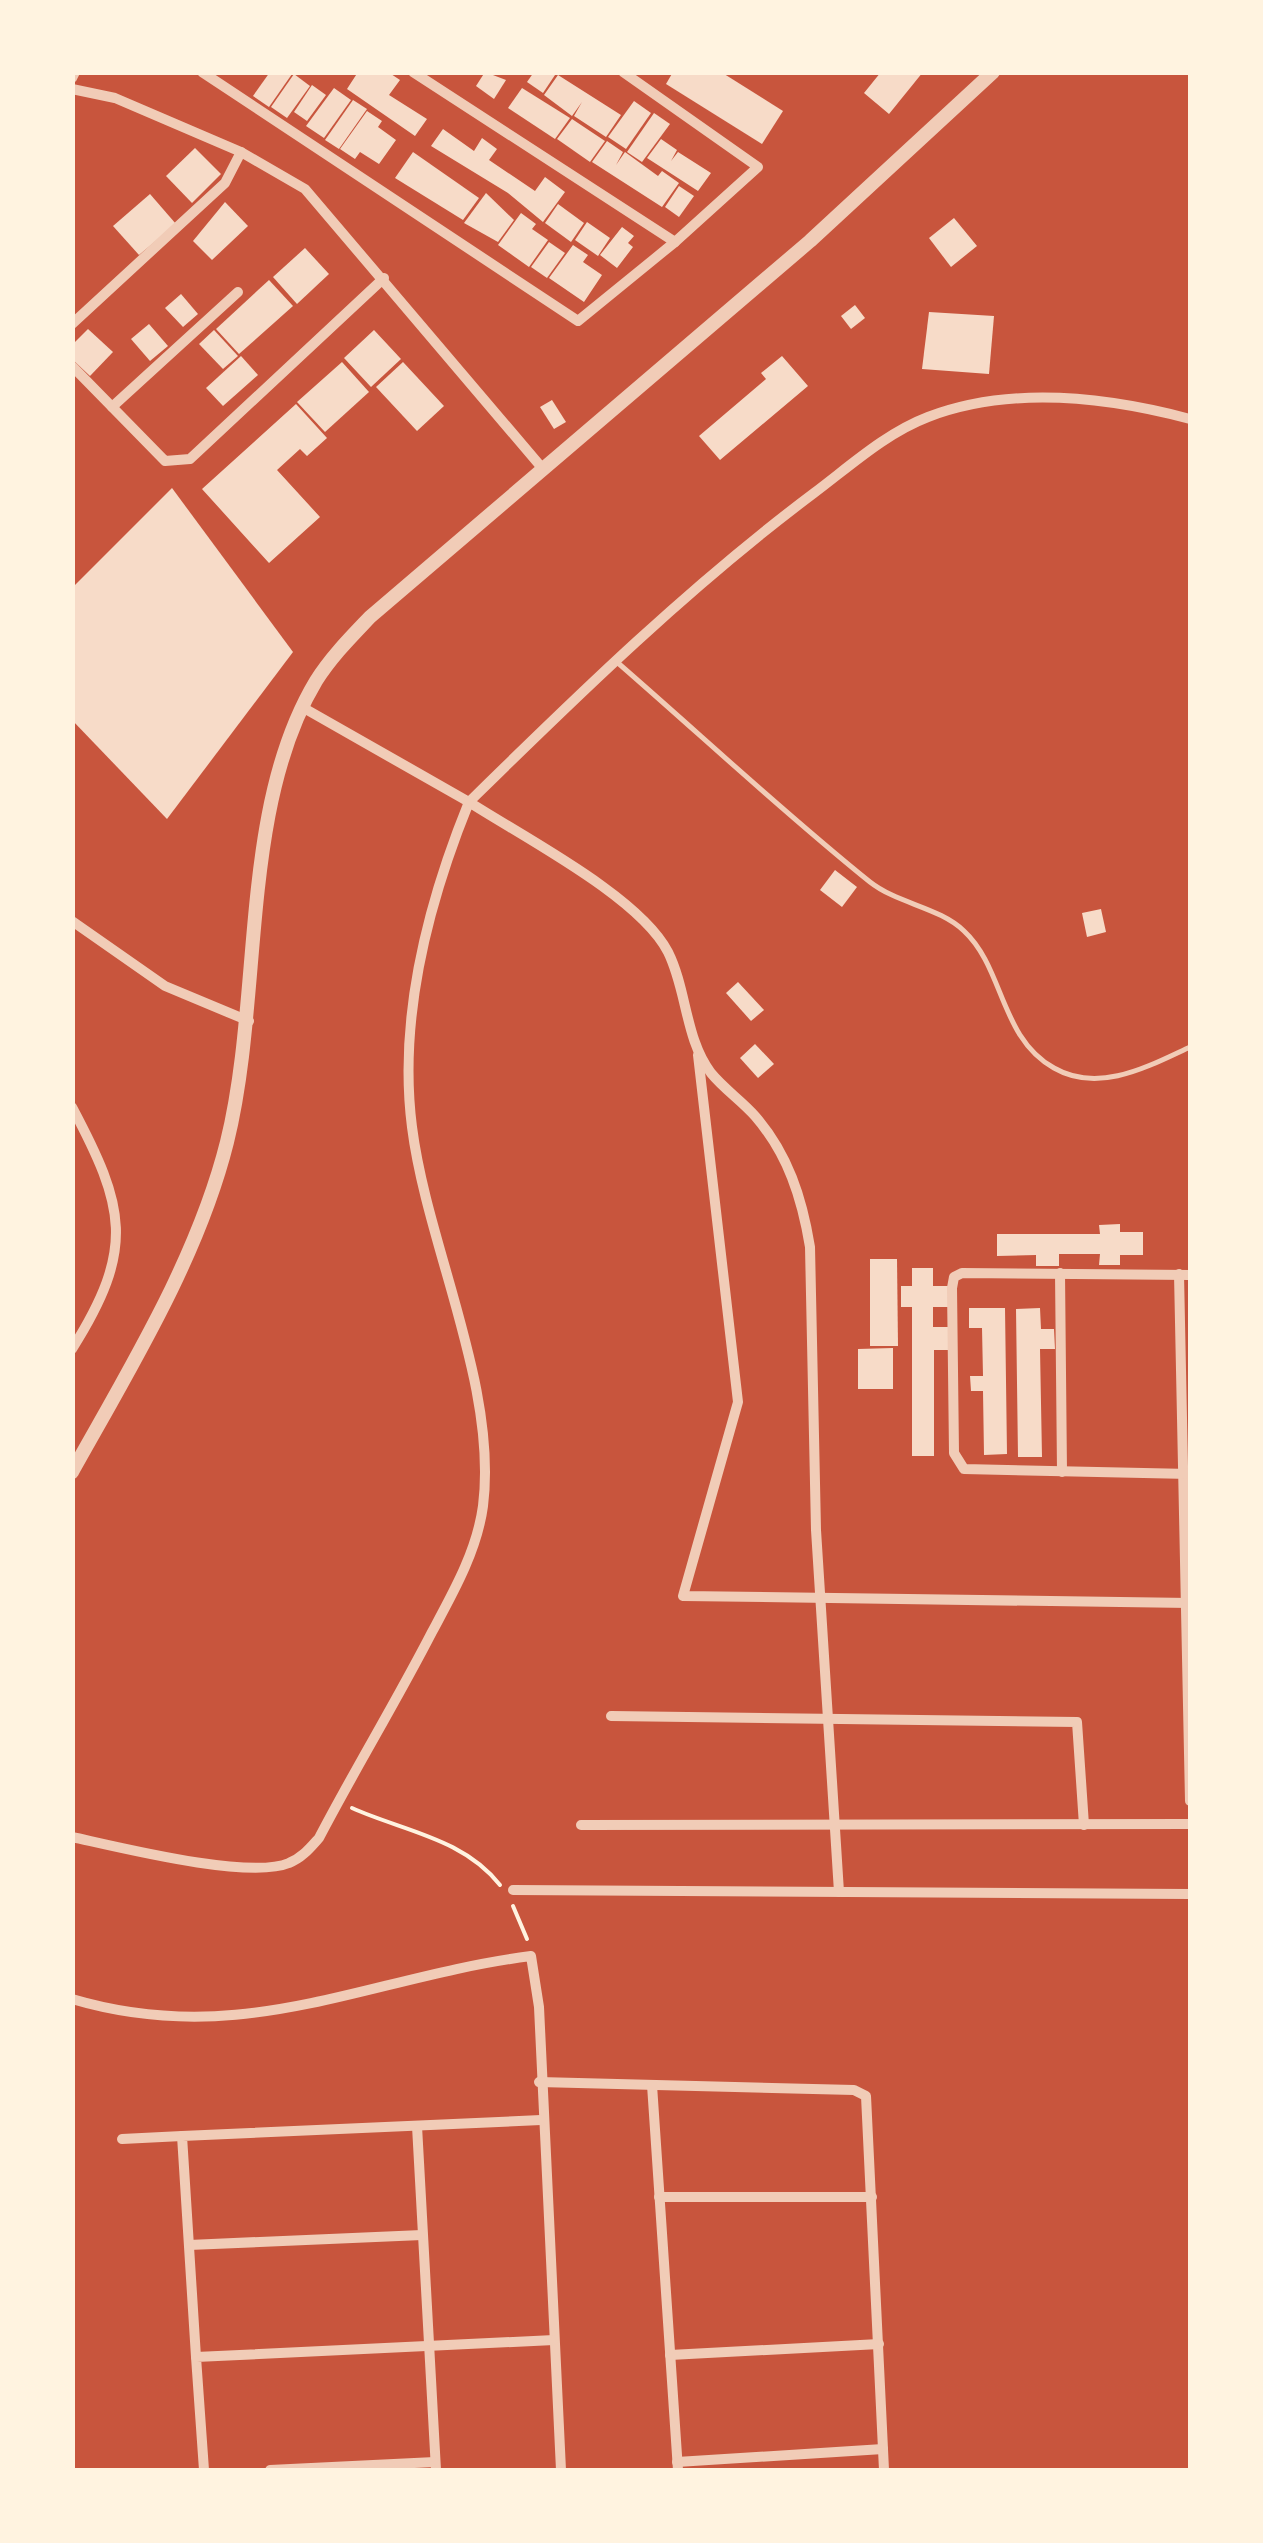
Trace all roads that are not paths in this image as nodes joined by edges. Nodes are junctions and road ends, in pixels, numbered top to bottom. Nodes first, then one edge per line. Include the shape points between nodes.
1 (202, 72) edge
2 (413, 72) edge
3 (623, 72) edge
4 (994, 72) edge
5 (72, 89) edge
6 (241, 152) junction
7 (675, 242) junction
8 (384, 278) junction
9 (238, 292) dead end
10 (72, 324) edge
11 (72, 366) edge
12 (112, 407) junction
13 (1190, 419) edge
14 (543, 469) junction
15 (614, 660) junction
16 (302, 707) junction
17 (469, 802) junction
18 (72, 921) edge
19 (249, 1021) junction
20 (1190, 1047) edge
21 (697, 1049) junction
22 (72, 1108) edge
23 (1060, 1274) junction
24 (1185, 1275) edge
25 (72, 1348) edge
26 (72, 1472) edge
27 (1062, 1472) junction
28 (1188, 1474) edge
29 (820, 1597) junction
30 (1189, 1603) edge
31 (611, 1716) dead end
32 (828, 1717) junction
33 (1190, 1722) edge
34 (1190, 1802) edge
35 (1084, 1824) junction
36 (1190, 1824) edge
37 (580, 1825) dead end
38 (834, 1825) junction
39 (72, 1837) edge
40 (513, 1890) dead end
41 (839, 1892) junction
42 (1190, 1894) edge
43 (72, 1999) edge
44 (539, 2082) junction
45 (652, 2085) junction
46 (541, 2120) junction
47 (417, 2126) junction
48 (182, 2136) junction
49 (122, 2139) dead end
50 (660, 2196) junction
51 (872, 2197) junction
52 (422, 2236) junction
53 (188, 2245) junction
54 (554, 2340) junction
55 (879, 2344) junction
56 (427, 2346) junction
57 (670, 2356) junction
58 (196, 2357) junction
59 (884, 2449) junction
60 (435, 2466) edge
61 (678, 2466) edge
62 (315, 2469) edge
63 (204, 2470) edge
64 (270, 2470) edge
65 (561, 2470) edge
66 (884, 2470) edge

1 - 7 street via 578,320
2 - 7 street
3 - 7 street via 758,167
4 - 14 street via 810,241
5 - 6 street via 115,98
6 - 8 street via 305,188
6 - 10 street via 226,183
8 - 12 street via 190,459 166,462
8 - 14 street
9 - 12 street
11 - 12 street
13 - 15 street via 1133,404 1045,398 927,417 890,436 739,549
14 - 16 street via 370,617
15 - 17 street
15 - 20 lane via 874,885 965,932 1019,1034 1054,1069 1116,1077
16 - 17 street
16 - 19 street via 267,830
17 - 21 street via 616,898 657,934 679,982
17 - 39 street via 426,935 408,1088 478,1417 483,1506 457,1585 305,1854 268,1868
18 - 19 street via 153,978
19 - 26 street via 212,1188 145,1336
21 - 29 street via 775,1140 804,1210
21 - 29 street via 738,1402 683,1596
22 - 25 street via 112,1186 120,1232 106,1279
23 - 24 street
23 - 27 street
23 - 27 street via 962,1273 952,1288 956,1460 970,1471
24 - 28 street
27 - 28 street
28 - 30 street
29 - 30 street
29 - 32 street
30 - 33 street
31 - 32 street
32 - 35 street via 1076,1722
32 - 38 street
33 - 34 street
35 - 36 street
35 - 38 street
37 - 38 street
38 - 41 street
40 - 41 street
41 - 42 street
43 - 44 street via 122,2012 203,2018 313,2006 464,1964 531,1956
44 - 45 street
44 - 46 street
45 - 50 street
45 - 51 street via 862,2092 868,2102
46 - 47 street
46 - 54 street
47 - 48 street
47 - 52 street
48 - 49 street
48 - 53 street
50 - 51 street
50 - 57 street
51 - 55 street
52 - 53 street
52 - 56 street
53 - 58 street
54 - 56 street
54 - 65 street
55 - 57 street
55 - 59 street
56 - 58 street
56 - 60 street
57 - 61 street
58 - 63 street
59 - 61 street
59 - 66 street
60 - 62 street
62 - 64 street

